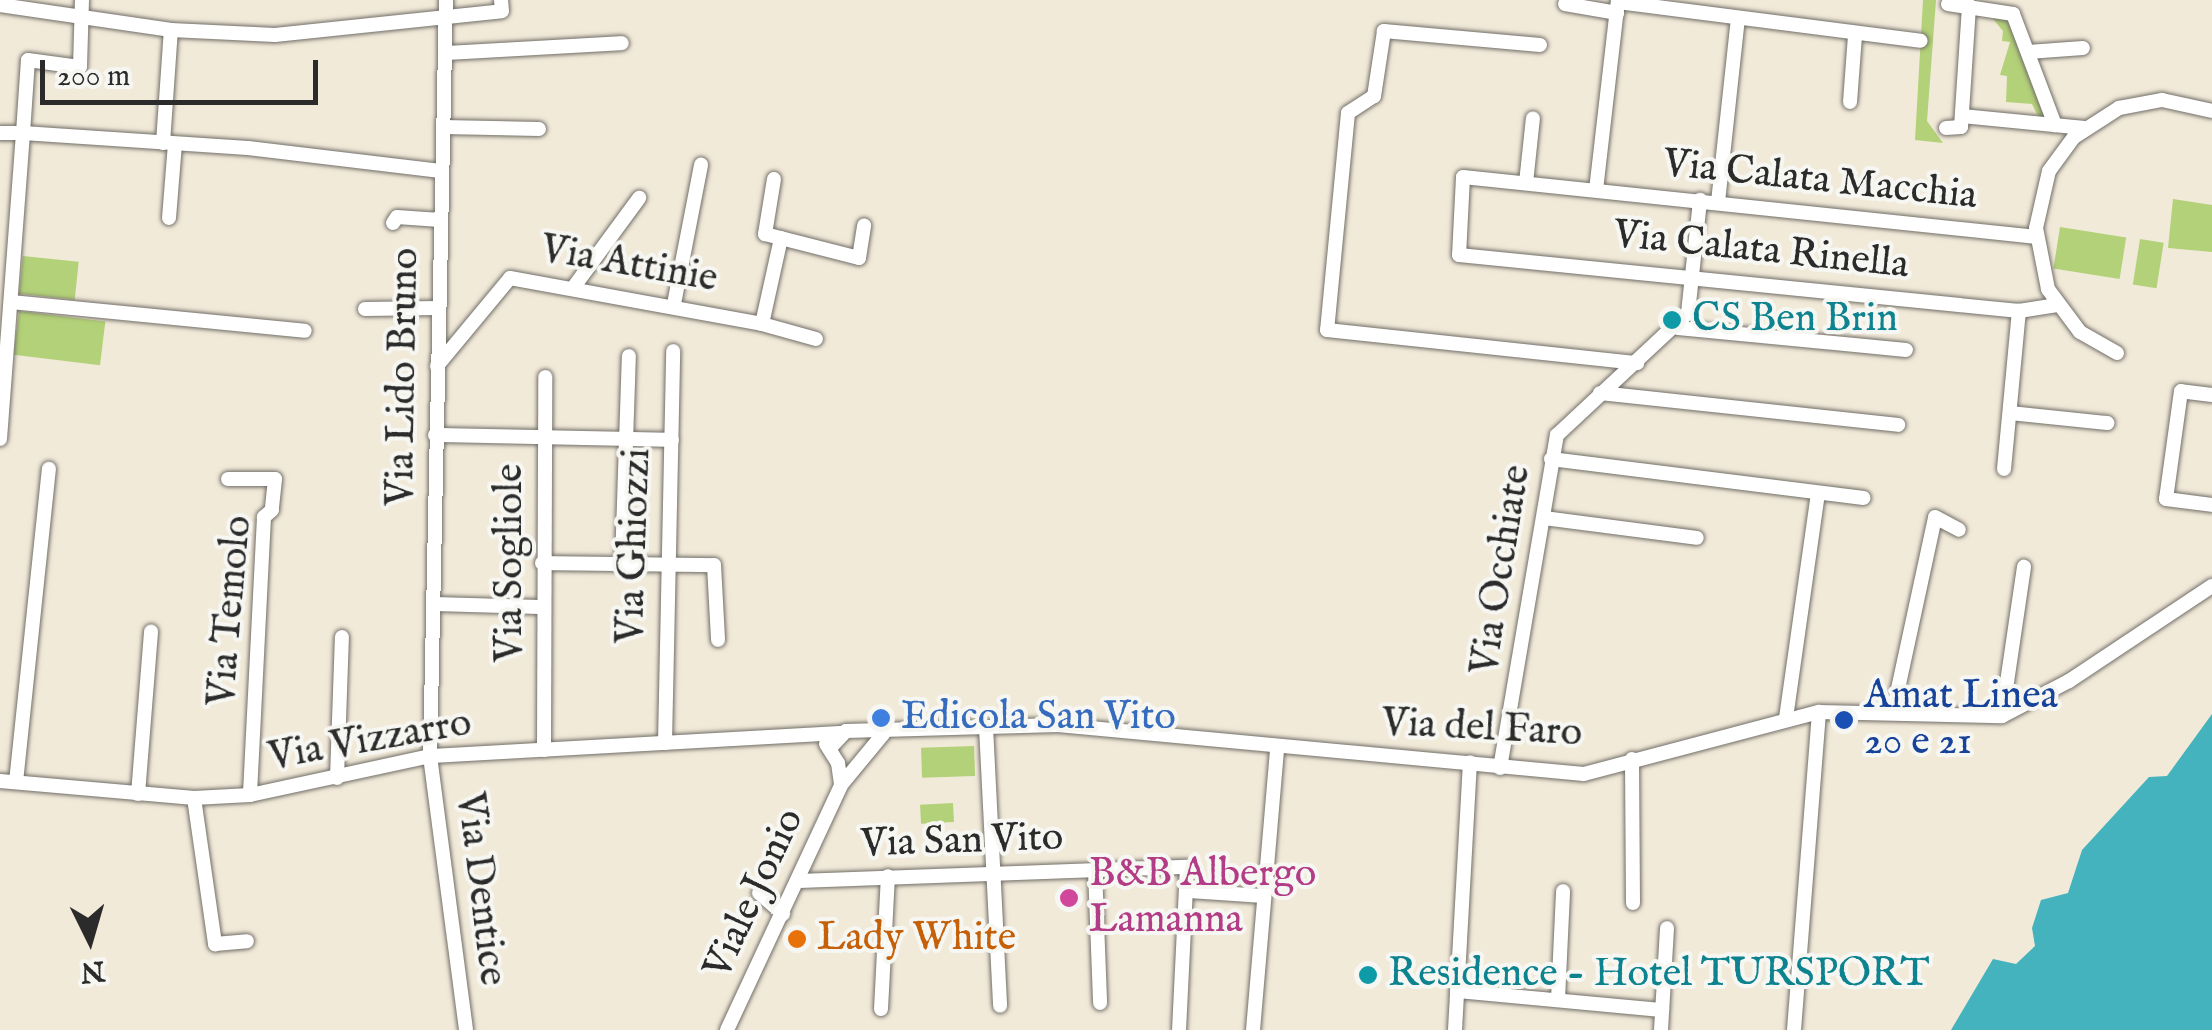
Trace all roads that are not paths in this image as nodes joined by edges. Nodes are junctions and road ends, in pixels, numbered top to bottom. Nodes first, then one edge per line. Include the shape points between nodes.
1 (82, 0) edge
2 (446, 0) edge
3 (501, 0) edge
4 (1565, 4) dead end
5 (1948, 4) dead end
6 (0, 5) edge
7 (1618, 5) edge
8 (1969, 5) junction
9 (446, 16) junction
10 (82, 18) junction
11 (1738, 19) junction
12 (171, 30) junction
13 (1855, 36) junction
14 (1921, 41) dead end
15 (622, 43) dead end
16 (1540, 45) dead end
17 (2084, 48) dead end
18 (2028, 52) junction
19 (445, 53) junction
20 (1850, 102) dead end
21 (2212, 111) edge
22 (1962, 116) junction
23 (1533, 118) dead end
24 (2055, 125) junction
25 (443, 127) junction
26 (1946, 128) dead end
27 (2084, 128) junction
28 (539, 129) dead end
29 (0, 132) edge
30 (23, 133) junction
31 (169, 144) junction
32 (701, 165) dead end
33 (441, 171) junction
34 (774, 180) dead end
35 (1526, 183) junction
36 (1596, 190) junction
37 (639, 198) dead end
38 (1700, 200) junction
39 (1718, 202) junction
40 (169, 218) dead end
41 (440, 220) junction
42 (393, 222) dead end
43 (864, 226) dead end
44 (781, 238) junction
45 (2037, 238) junction
46 (1459, 255) joint
47 (1692, 277) junction
48 (574, 288) junction
49 (11, 302) junction
50 (674, 304) junction
51 (2056, 305) junction
52 (438, 308) junction
53 (365, 309) dead end
54 (2019, 311) junction
55 (762, 324) junction
56 (1678, 328) junction
57 (305, 331) dead end
58 (816, 339) dead end
59 (1906, 350) dead end
60 (673, 351) dead end
61 (2117, 353) dead end
62 (630, 356) dead end
63 (1637, 363) junction
64 (437, 366) junction
65 (545, 376) dead end
66 (1600, 393) junction
67 (2212, 394) edge
68 (2010, 412) junction
69 (2, 416) edge
70 (2107, 423) dead end
71 (1898, 425) dead end
72 (434, 435) junction
73 (544, 436) junction
74 (0, 439) edge
75 (627, 439) junction
76 (672, 440) junction
77 (1551, 460) junction
78 (48, 469) dead end
79 (2004, 469) dead end
80 (228, 480) dead end
81 (1864, 498) dead end
82 (1817, 499) dead end
83 (2212, 505) edge
84 (1544, 518) junction
85 (1959, 530) dead end
86 (1696, 538) dead end
87 (542, 562) junction
88 (622, 563) junction
89 (670, 564) junction
90 (2024, 567) dead end
91 (2212, 586) edge
92 (433, 604) junction
93 (541, 608) junction
94 (150, 632) dead end
95 (342, 638) dead end
96 (718, 640) dead end
97 (1819, 712) junction
98 (1894, 712) junction
99 (2002, 716) junction
100 (1786, 718) junction
101 (986, 727) junction
102 (841, 733) junction
103 (857, 733) junction
104 (885, 733) junction
105 (812, 737) junction
106 (665, 742) junction
107 (831, 747) junction
108 (866, 748) junction
109 (1277, 749) junction
110 (544, 750) junction
111 (430, 756) junction
112 (1632, 759) junction
113 (1470, 762) junction
114 (838, 763) junction
115 (855, 765) junction
116 (1500, 768) junction
117 (337, 778) junction
118 (0, 781) edge
119 (16, 782) junction
120 (840, 785) junction
121 (138, 794) junction
122 (250, 794) junction
123 (194, 798) junction
124 (1094, 870) junction
125 (993, 874) junction
126 (888, 876) junction
127 (799, 880) junction
128 (1189, 891) junction
129 (1563, 892) dead end
130 (758, 893) dead end
131 (1264, 896) junction
132 (1633, 903) dead end
133 (783, 914) junction
134 (1667, 928) dead end
135 (247, 940) dead end
136 (1456, 991) junction
137 (1558, 1000) junction
138 (1100, 1003) dead end
139 (1000, 1006) dead end
140 (881, 1009) dead end
141 (1662, 1010) junction
142 (466, 1030) edge
143 (727, 1030) edge
144 (1180, 1030) edge
145 (1253, 1030) edge
146 (1455, 1030) edge
147 (1661, 1030) edge
148 (1794, 1030) edge

1 - 10 street
2 - 9 street, Via Lido Bruno
3 - 9 street via 502,11
4 - 7 street
5 - 8 street
6 - 10 street
7 - 11 street
7 - 36 street
8 - 18 street via 2013,14
8 - 22 street
9 - 12 street via 275,35
9 - 19 street, Via Lido Bruno
10 - 12 street
10 - 30 street via 80,67 28,60
11 - 13 street
11 - 39 street
12 - 31 street
13 - 14 street
13 - 20 street
15 - 19 street
16 - 63 street via 1384,31 1374,96 1348,113 1327,330
17 - 18 street
18 - 24 street
19 - 25 street, Via Lido Bruno
21 - 27 street via 2146,100
22 - 24 street
22 - 26 street via 1961,127
23 - 35 street
24 - 27 street
25 - 28 street
25 - 33 street, Via Lido Bruno
27 - 45 street via 2050,171
29 - 30 street
30 - 31 street
30 - 49 street
31 - 33 street
31 - 40 street
32 - 50 street
33 - 41 street, Via Lido Bruno
34 - 44 street via 764,234
35 - 36 street, Via Calata Macchia
35 - 46 street, Via Calata Macchia via 1464,177
36 - 38 street, Via Calata Macchia
37 - 48 street
38 - 39 street, Via Calata Macchia
38 - 47 street
39 - 45 street, Via Calata Macchia
41 - 42 street
41 - 52 street, Via Lido Bruno
43 - 44 street via 859,258
44 - 55 street, Via Attinie
45 - 51 street
46 - 47 street, Via Calata Rinella
47 - 54 street, Via Calata Rinella
47 - 56 street via 1688,312
48 - 50 street, Via Attinie
48 - 64 street, Via Attinie via 510,278
49 - 57 street
49 - 69 street
50 - 55 street, Via Attinie
51 - 54 street, Via Calata Rinella
51 - 61 street via 2080,332
52 - 53 street
52 - 64 street, Via Lido Bruno
54 - 68 street
55 - 58 street
56 - 59 street
56 - 63 street, Via Occhiate
60 - 76 street, Via Ghiozzi
62 - 75 street
63 - 66 street, Via Occhiate
64 - 72 street, Via Lido Bruno
65 - 73 street, Via Sogliole
66 - 71 street
66 - 77 street, Via Occhiate via 1557,435
67 - 83 street via 2181,391 2166,500
68 - 70 street
68 - 79 street
69 - 74 street
72 - 73 street
72 - 92 street, Via Lido Bruno
73 - 75 street
73 - 87 street, Via Sogliole
75 - 76 street
75 - 88 street
76 - 89 street, Via Ghiozzi
77 - 81 street
77 - 84 street, Via Occhiate
78 - 119 street
80 - 122 street, Via Temolo via 275,479 272,510 264,517
82 - 100 street
84 - 86 street
84 - 116 street, Via Occhiate
85 - 98 street via 1935,516
87 - 88 street
87 - 93 street, Via Sogliole
88 - 89 street
89 - 96 street via 714,565
89 - 106 street, Via Ghiozzi via 662,656
90 - 99 street
91 - 99 street, Via del Faro via 2069,682
92 - 93 street
92 - 111 street, Via Lido Bruno
93 - 110 street, Via Sogliole
94 - 121 street
95 - 117 street
97 - 98 street, Via del Faro
97 - 100 street, Via del Faro
97 - 148 street
98 - 99 street, Via del Faro
100 - 112 street, Via del Faro
101 - 104 street, Via del Faro
101 - 109 street, Via del Faro via 1058,725
101 - 125 street
102 - 103 street, Via Vizzarro
102 - 105 street, Via Vizzarro
102 - 107 street
103 - 104 street, Via del Faro
103 - 108 street
104 - 108 street
105 - 106 street, Via Vizzarro
105 - 107 street, Via Vizzarro
106 - 110 street, Via Vizzarro
107 - 114 street
108 - 115 street
109 - 113 street, Via del Faro
109 - 131 street
110 - 111 street, Via Vizzarro
111 - 117 street, Via Vizzarro
111 - 142 street, Via Dentice
112 - 116 street, Via del Faro via 1572,774
112 - 132 street
113 - 116 street, Via del Faro
113 - 136 street
114 - 115 street
114 - 120 street, Viale Jonio
115 - 120 street, Viale Jonio
117 - 122 street, Via Vizzarro
118 - 119 street, Via Vizzarro
119 - 121 street, Via Vizzarro
120 - 127 street, Viale Jonio
121 - 123 street, Via Vizzarro
122 - 123 street, Via Vizzarro
123 - 135 street via 215,944
124 - 125 street, Via San Vito
124 - 128 street, Via San Vito via 1187,867
124 - 138 street
125 - 126 street, Via San Vito
125 - 139 street
126 - 127 street, Via San Vito
126 - 140 street
127 - 133 street, Viale Jonio
128 - 131 street
128 - 144 street
129 - 137 street
130 - 133 street
131 - 145 street
133 - 143 street, Viale Jonio
134 - 141 street
136 - 137 street
136 - 146 street
137 - 141 street
141 - 147 street

